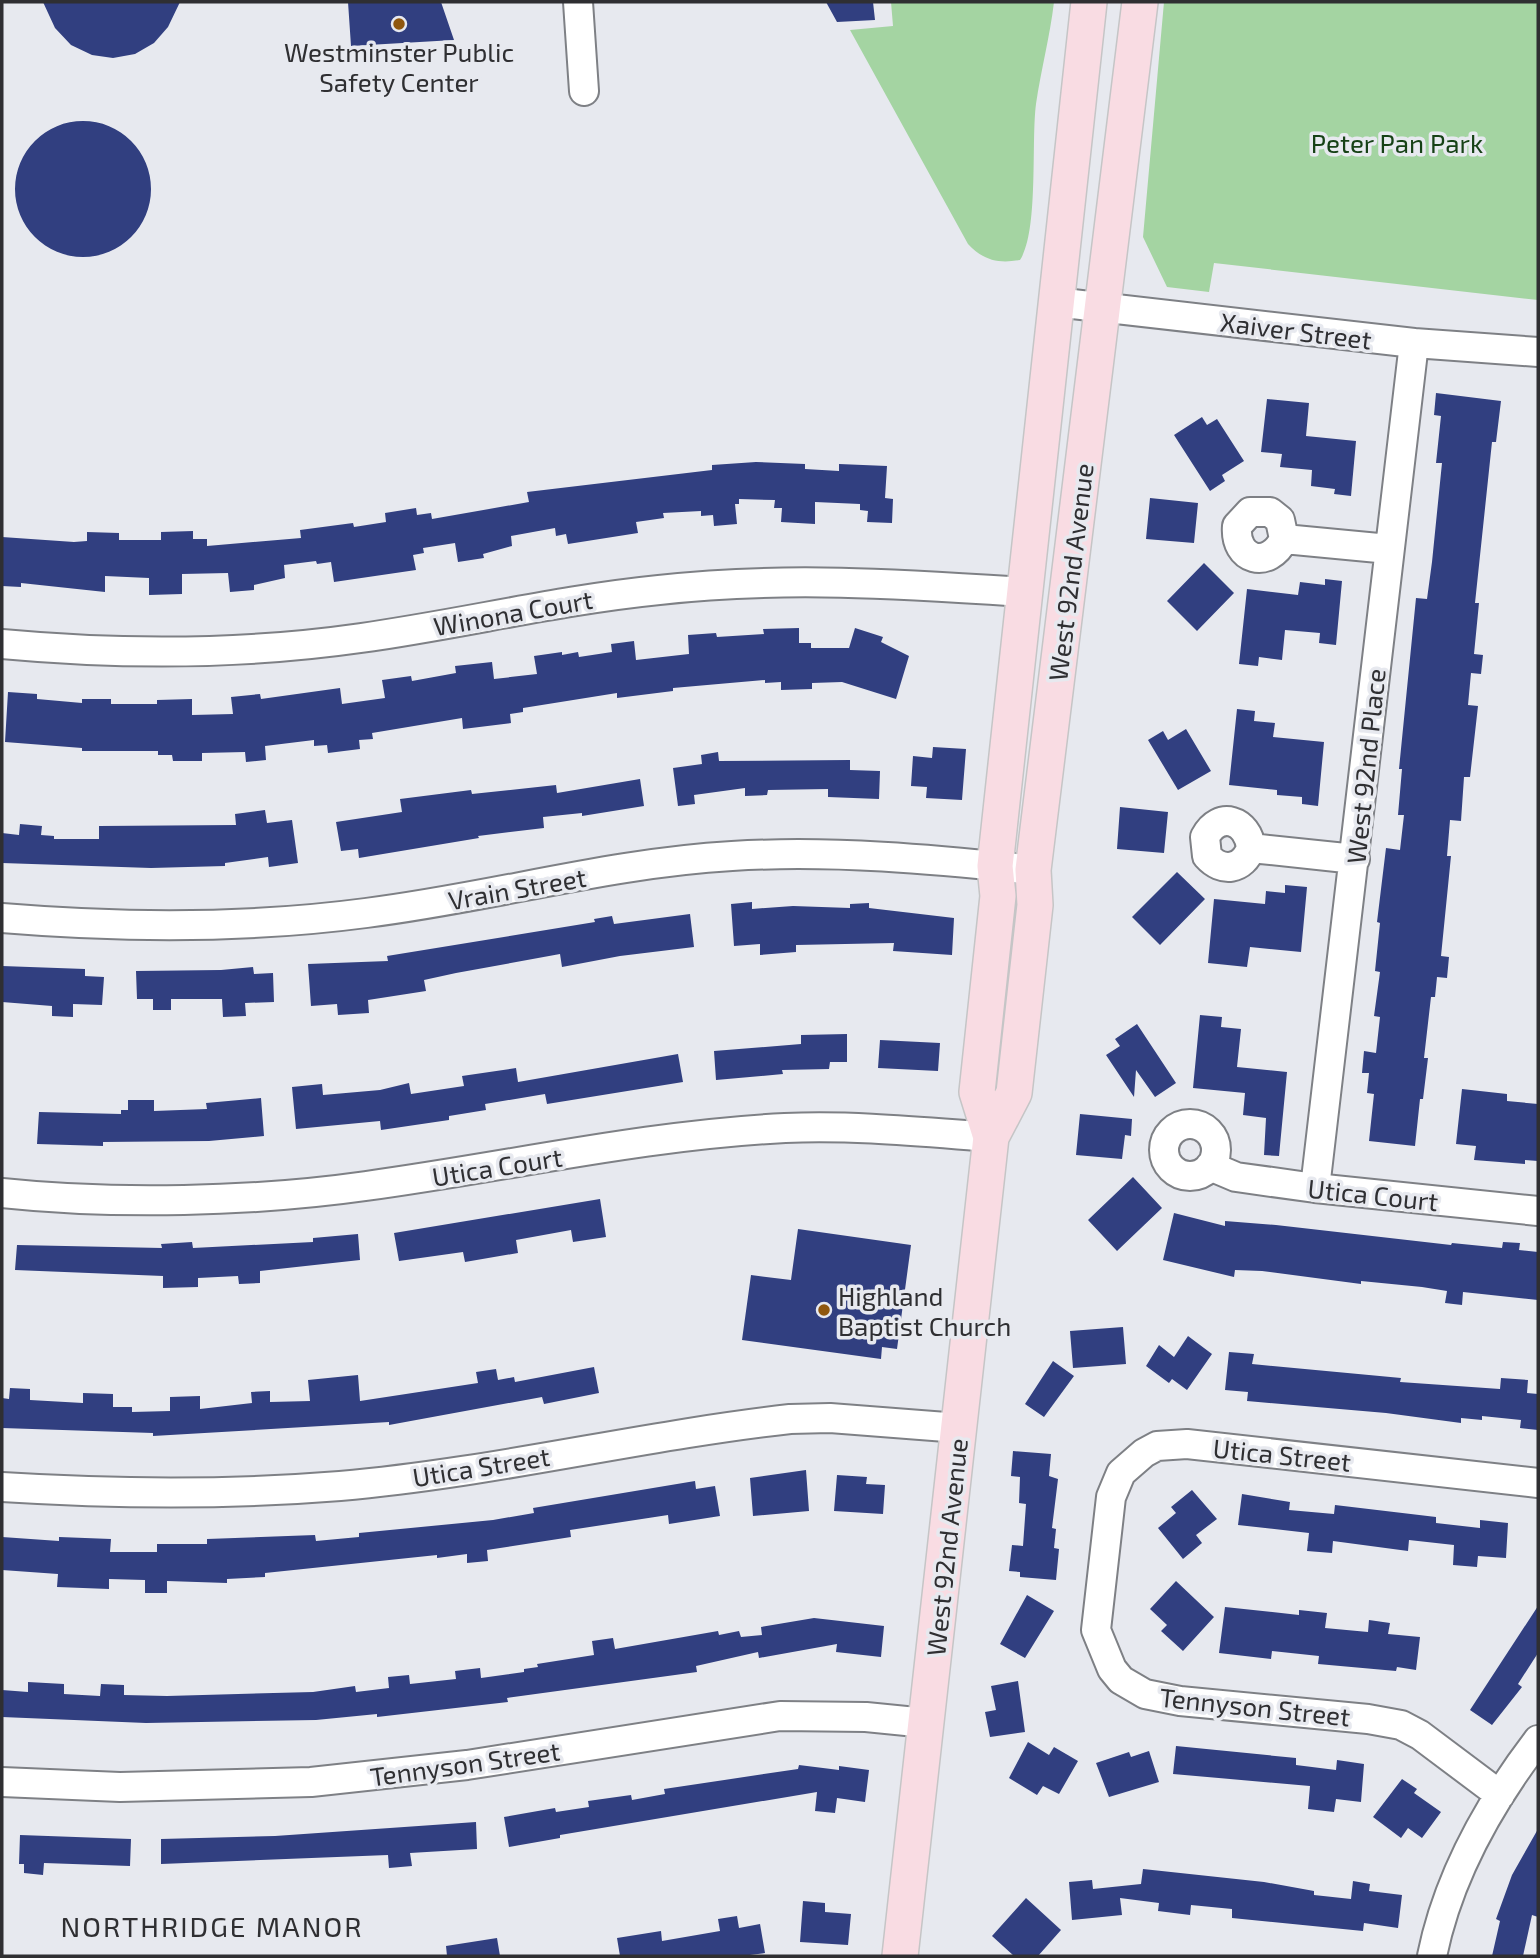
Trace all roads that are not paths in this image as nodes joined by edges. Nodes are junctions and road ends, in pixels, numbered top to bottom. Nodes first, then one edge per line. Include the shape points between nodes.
1 (578, 2) edge
2 (1089, 2) edge
3 (1140, 2) edge
4 (584, 91) dead end
5 (1055, 302) junction
6 (1104, 307) junction
7 (1414, 344) junction
8 (1538, 352) edge
9 (1284, 539) dead end
10 (1389, 549) junction
11 (1024, 592) junction
12 (2, 644) edge
13 (1251, 848) dead end
14 (1355, 859) junction
15 (995, 866) junction
16 (1033, 870) junction
17 (2, 918) edge
18 (991, 1137) junction
19 (1210, 1166) dead end
20 (1315, 1188) junction
21 (2, 1193) edge
22 (1538, 1211) edge
23 (958, 1428) junction
24 (1538, 1483) edge
25 (2, 1487) edge
26 (1103, 1557) joint
27 (926, 1723) junction
28 (1538, 1740) edge
29 (2, 1782) edge
30 (1500, 1795) junction
31 (900, 1956) edge
32 (1432, 1956) edge

1 - 4 street
2 - 5 main road, West 92nd Avenue
3 - 6 main road, West 92nd Avenue
5 - 6 street, Xaiver Street
5 - 11 main road, West 92nd Avenue
6 - 7 street, Xaiver Street
6 - 16 main road, West 92nd Avenue
7 - 8 street, Xaiver Street
7 - 10 street, West 92nd Place
9 - 10 street
10 - 14 street, West 92nd Place
11 - 12 street, Winona Court via 861,583 743,583 599,597 295,645 146,652
11 - 15 main road, West 92nd Avenue
13 - 14 street
14 - 20 street, West 92nd Place
15 - 16 street, Vrain Street
15 - 17 street, Vrain Street via 802,854 731,856 300,920 167,927
15 - 18 main road, West 92nd Avenue via 998,896 977,1092
16 - 18 main road, West 92nd Avenue via 1035,905 1014,1093
18 - 21 street, Utica Court via 873,1128 784,1128 667,1139 298,1193 122,1199
18 - 23 main road, West 92nd Avenue
19 - 20 street, Utica Court via 1236,1177
20 - 22 street, Utica Court
23 - 25 street, Utica Street via 790,1419 431,1474 269,1490 126,1492
23 - 27 main road, West 92nd Avenue
24 - 26 street, Utica Street via 1187,1444 1157,1446 1121,1473 1108,1512
26 - 30 street, Tennyson Street via 1096,1630 1099,1644 1112,1669 1144,1694 1387,1721 1420,1735
27 - 29 street, Tennyson Street via 780,1716 467,1765 311,1782 120,1787
27 - 31 main road, West 92nd Avenue
28 - 30 street
30 - 32 street via 1464,1858

